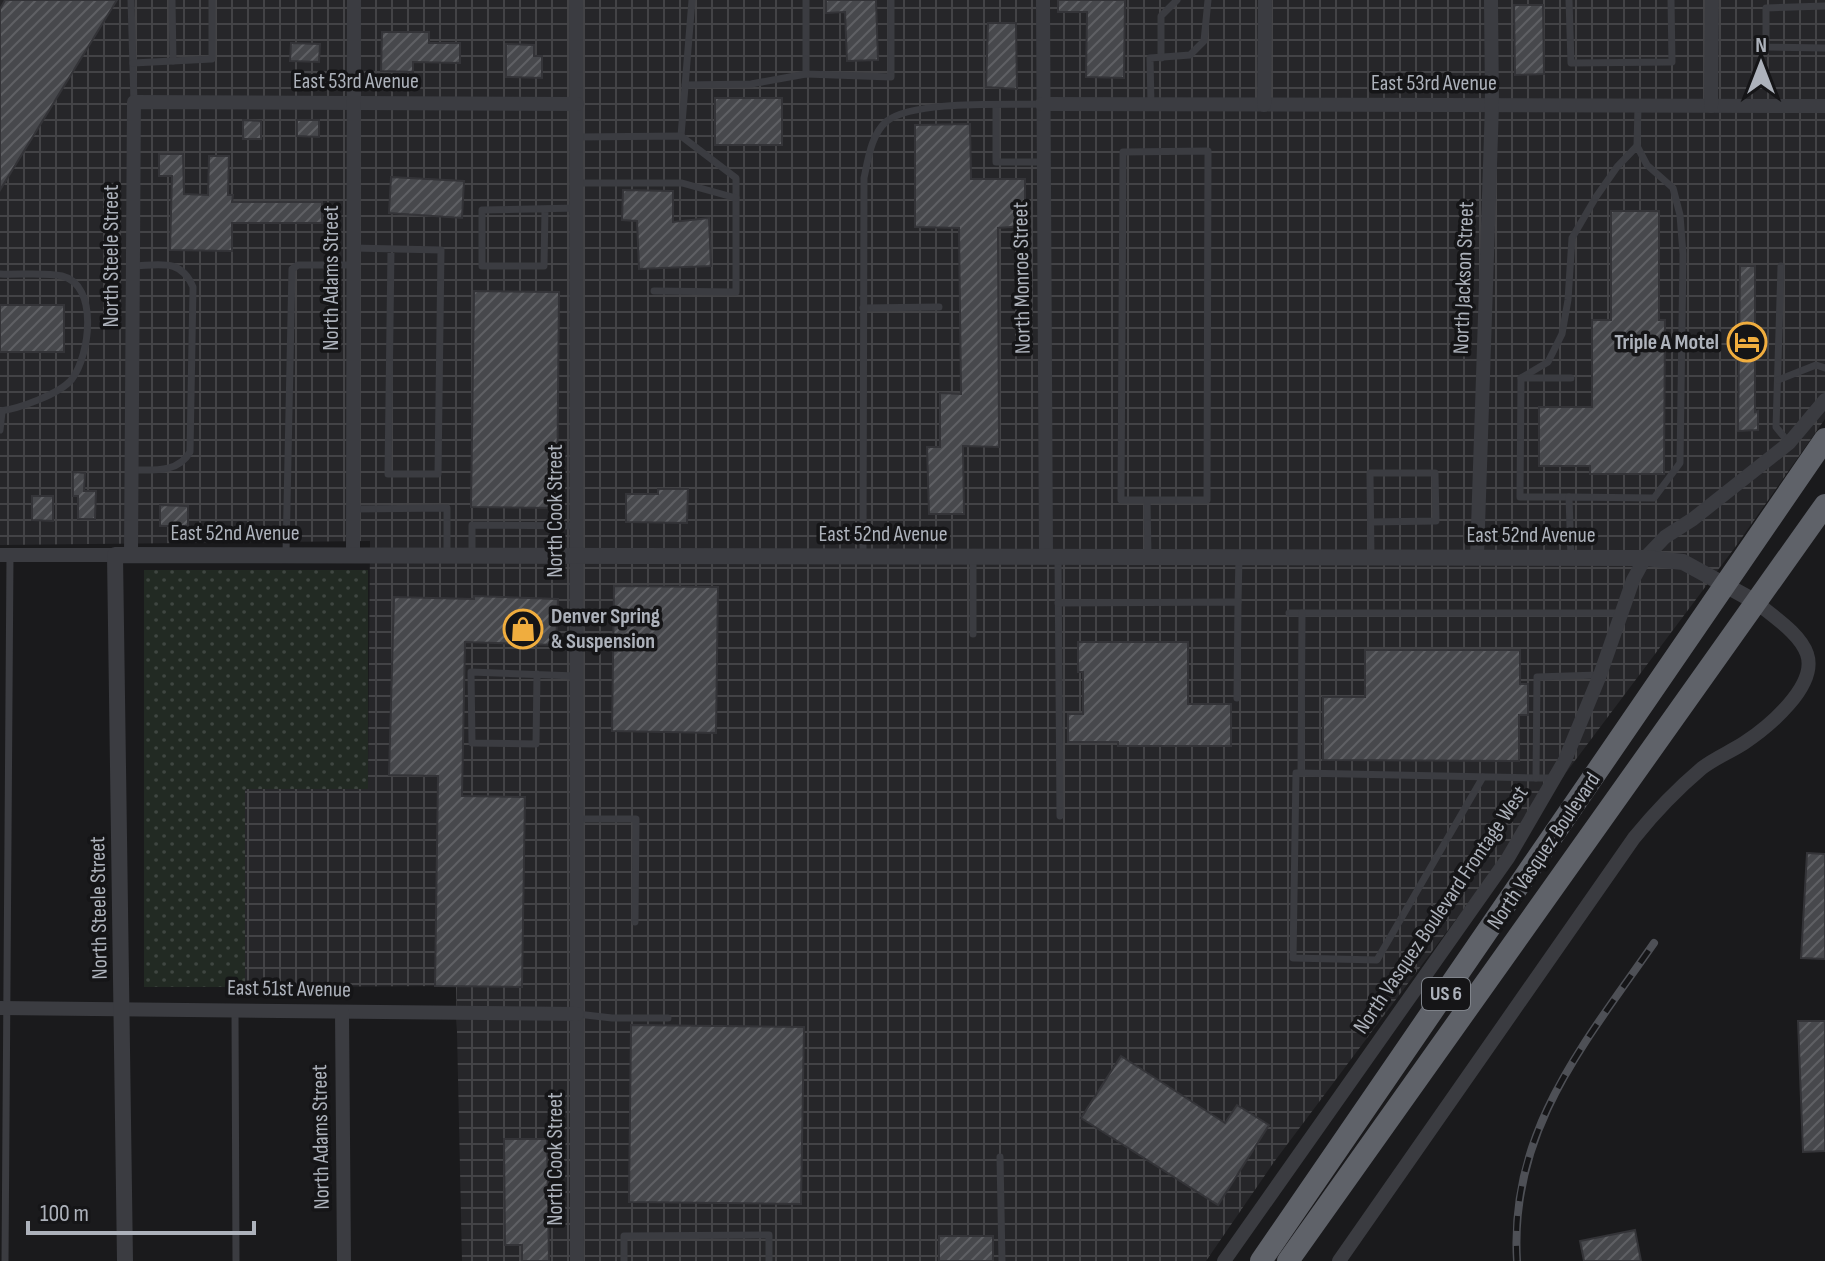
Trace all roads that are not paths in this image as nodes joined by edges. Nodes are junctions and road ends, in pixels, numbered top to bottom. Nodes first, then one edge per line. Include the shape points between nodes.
1 (131, 0) edge
2 (172, 0) edge
3 (212, 0) edge
4 (354, 0) edge
5 (576, 0) edge
6 (692, 0) edge
7 (806, 0) edge
8 (891, 0) edge
9 (1043, 0) edge
10 (1177, 0) edge
11 (1208, 0) edge
12 (1265, 0) edge
13 (1491, 0) edge
14 (1569, 0) edge
15 (1671, 0) edge
16 (1712, 0) edge
17 (1825, 6) edge
18 (1825, 48) edge
19 (1161, 58) junction
20 (173, 61) junction
21 (133, 63) junction
22 (806, 74) junction
23 (685, 85) junction
24 (134, 102) junction
25 (353, 103) junction
26 (577, 104) junction
27 (1042, 104) junction
28 (1151, 104) junction
29 (1264, 105) junction
30 (1492, 105) junction
31 (996, 106) junction
32 (1638, 106) junction
33 (1711, 106) junction
34 (1825, 106) edge
35 (681, 136) junction
36 (577, 137) junction
37 (1637, 146) junction
38 (1043, 162) junction
39 (577, 183) junction
40 (736, 198) junction
41 (577, 208) junction
42 (545, 209) junction
43 (353, 248) junction
44 (391, 249) junction
45 (353, 265) junction
46 (133, 266) junction
47 (1781, 266) dead end
48 (0, 274) edge
49 (654, 291) dead end
50 (939, 307) dead end
51 (863, 308) junction
52 (1825, 368) edge
53 (1521, 378) junction
54 (1571, 378) dead end
55 (1778, 380) junction
56 (1825, 400) edge
57 (1, 412) edge
58 (0, 430) edge
59 (1825, 439) edge
60 (1789, 443) junction
61 (132, 470) junction
62 (1569, 497) junction
63 (1147, 500) junction
64 (1825, 505) edge
65 (353, 509) junction
66 (1371, 522) junction
67 (577, 526) junction
68 (5, 555) edge
69 (123, 555) junction
70 (286, 555) junction
71 (353, 555) junction
72 (447, 556) junction
73 (472, 556) junction
74 (577, 556) junction
75 (863, 556) junction
76 (973, 556) junction
77 (1052, 556) junction
78 (1148, 556) junction
79 (1239, 556) junction
80 (1371, 556) junction
81 (1477, 557) junction
82 (1571, 557) junction
83 (1645, 558) junction
84 (1726, 583) junction
85 (1238, 602) junction
86 (1756, 602) junction
87 (1058, 603) junction
88 (1289, 613) dead end
89 (1302, 613) junction
90 (1621, 613) junction
91 (973, 634) dead end
92 (537, 674) junction
93 (1600, 675) junction
94 (578, 676) junction
95 (1237, 698) dead end
96 (1301, 773) junction
97 (1483, 777) junction
98 (1536, 778) junction
99 (1555, 778) junction
100 (1060, 816) dead end
101 (577, 819) junction
102 (635, 922) dead end
103 (3, 1008) edge
104 (122, 1009) junction
105 (235, 1011) junction
106 (342, 1012) junction
107 (577, 1014) junction
108 (668, 1018) dead end
109 (1000, 1157) dead end
110 (5, 1261) edge
111 (125, 1261) edge
112 (236, 1261) edge
113 (344, 1261) edge
114 (577, 1261) edge
115 (624, 1261) edge
116 (769, 1261) edge
117 (1002, 1261) edge
118 (1224, 1261) edge
119 (1261, 1261) edge
120 (1288, 1261) edge
121 (1339, 1261) edge

1 - 21 lane
2 - 20 lane
3 - 20 lane via 212,59
4 - 25 street, North Adams Street
5 - 26 street, North Cook Street
6 - 23 lane
7 - 22 lane
8 - 22 lane via 891,77
9 - 27 street, North Monroe Street
10 - 19 lane via 1161,16
11 - 19 lane via 1204,41 1190,55
12 - 29 street
13 - 30 street, North Jackson Street
14 - 15 lane via 1571,63 1672,62
16 - 33 street
17 - 18 lane via 1766,8 1766,47
19 - 28 lane via 1150,58
20 - 21 lane
21 - 24 lane
22 - 23 lane via 751,84
23 - 35 lane
24 - 25 street, East 53rd Avenue
24 - 46 street, North Steele Street
25 - 26 street, East 53rd Avenue
25 - 43 street, North Adams Street
26 - 36 street, North Cook Street
27 - 28 street, East 53rd Avenue
27 - 31 lane
27 - 38 street, North Monroe Street
28 - 29 street, East 53rd Avenue
29 - 30 street, East 53rd Avenue
30 - 32 street, East 53rd Avenue
30 - 81 street, North Jackson Street
31 - 38 lane via 996,162
31 - 51 lane via 919,108 887,121 873,141 864,178
32 - 33 street, East 53rd Avenue
32 - 37 lane
33 - 34 street, East 53rd Avenue
35 - 36 lane
35 - 40 lane via 736,178
36 - 39 street, North Cook Street
37 - 53 lane via 1617,167 1572,238 1562,334 1548,362
37 - 62 lane via 1647,165 1673,188 1680,215 1680,463 1654,498
38 - 77 street, North Monroe Street
39 - 40 lane via 682,183
39 - 41 street, North Cook Street
40 - 49 lane via 736,292
41 - 42 lane
41 - 67 street, North Cook Street
42 - 42 lane via 482,210 482,266 544,266
43 - 44 lane
43 - 45 street, North Adams Street
44 - 44 lane via 441,250 438,474 388,474
45 - 65 street, North Adams Street
45 - 70 lane via 292,269
46 - 61 street, North Steele Street
46 - 61 lane via 173,265 189,276 193,287 190,452 185,461 167,470
47 - 55 lane
48 - 57 lane via 64,276 83,291 88,317 83,356 71,380 47,396
50 - 51 lane
51 - 75 lane
52 - 55 lane via 1816,365
53 - 54 lane
53 - 62 lane via 1520,497
55 - 60 lane via 1776,427
56 - 60 street, North Vasquez Boulevard Frontage West
57 - 58 lane
59 - 84 highway, North Vasquez Boulevard / US 6
60 - 83 street, North Vasquez Boulevard Frontage West
61 - 69 street, North Steele Street
62 - 82 lane
63 - 63 lane via 1121,500 1123,152 1208,151 1207,500
63 - 78 lane
64 - 86 highway, North Vasquez Boulevard / US 6
65 - 71 street, North Adams Street
65 - 72 lane via 447,508
66 - 66 lane via 1370,473 1435,473 1436,521
66 - 80 lane
67 - 73 lane via 472,525
67 - 74 street, North Cook Street
68 - 69 street, East 52nd Avenue
68 - 103 lane
69 - 70 street, East 52nd Avenue
69 - 104 street, North Steele Street
70 - 71 street, East 52nd Avenue
71 - 72 street, East 52nd Avenue
72 - 73 street, East 52nd Avenue
73 - 74 street, East 52nd Avenue
74 - 75 street, East 52nd Avenue
74 - 94 street, North Cook Street
75 - 76 street, East 52nd Avenue
76 - 77 street, East 52nd Avenue
76 - 91 lane
77 - 78 street, East 52nd Avenue
77 - 87 lane
78 - 79 street, East 52nd Avenue
79 - 80 street, East 52nd Avenue
79 - 85 lane
80 - 81 street, East 52nd Avenue
81 - 82 street, East 52nd Avenue
82 - 83 street, East 52nd Avenue
83 - 84 street, East 52nd Avenue via 1683,562
83 - 90 street, North Vasquez Boulevard Frontage West
84 - 86 street, East 52nd Avenue
84 - 119 highway, North Vasquez Boulevard / US 6
85 - 87 lane
85 - 95 lane
86 - 120 highway, North Vasquez Boulevard / US 6
86 - 121 street via 1802,642 1808,656 1805,683 1747,741 1670,795 1634,838
87 - 100 lane
88 - 89 lane
89 - 90 lane
89 - 96 lane
90 - 93 street, North Vasquez Boulevard Frontage West
92 - 92 lane via 471,672 472,743 536,744
92 - 94 lane
93 - 98 lane via 1537,677
93 - 99 street, North Vasquez Boulevard Frontage West
94 - 101 street, North Cook Street
96 - 97 lane
96 - 97 lane via 1296,773 1293,958 1377,960
97 - 98 lane
98 - 99 lane
99 - 118 street, North Vasquez Boulevard Frontage West via 1508,858
101 - 102 lane via 636,819
101 - 107 street, North Cook Street
103 - 104 street, East 51st Avenue
103 - 110 lane
104 - 105 street, East 51st Avenue
104 - 111 street, North Steele Street
105 - 106 street, East 51st Avenue
105 - 112 lane
106 - 107 street, East 51st Avenue
106 - 113 street, North Adams Street
107 - 108 lane
107 - 114 street, North Cook Street
109 - 117 lane
115 - 116 lane via 624,1236 769,1235

